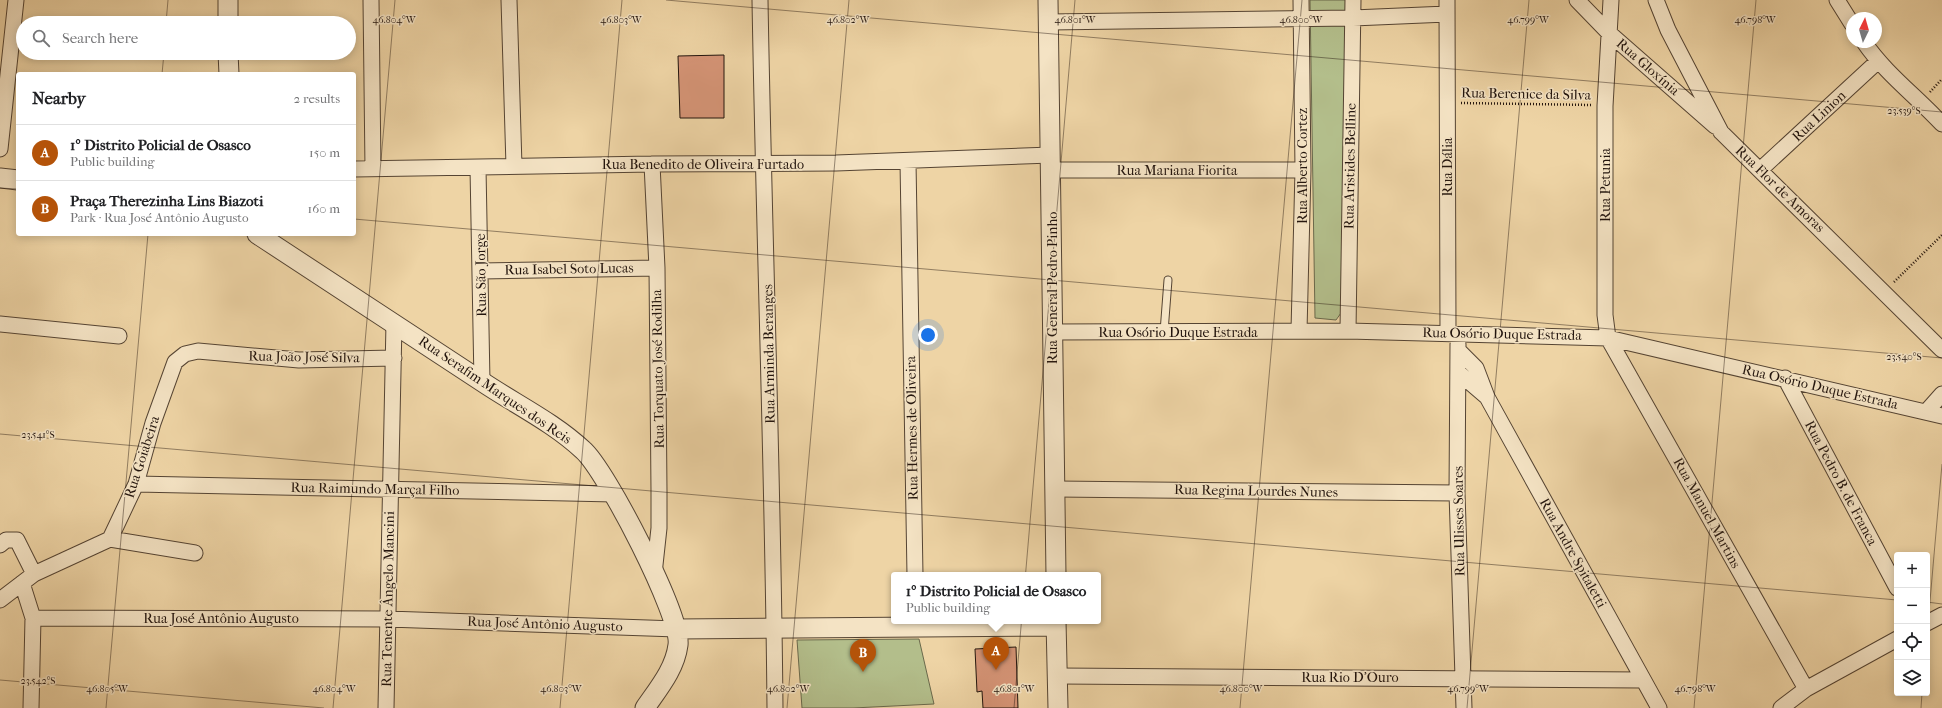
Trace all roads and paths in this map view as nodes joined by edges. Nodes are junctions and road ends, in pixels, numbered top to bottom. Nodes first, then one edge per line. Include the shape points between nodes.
1 (16, 0) edge
2 (228, 0) edge
3 (371, 0) edge
4 (509, 0) edge
5 (760, 0) edge
6 (1048, 0) edge
7 (1301, 0) edge
8 (1353, 0) edge
9 (1577, 0) edge
10 (1611, 0) edge
11 (1656, 0) edge
12 (1837, 0) edge
13 (1447, 7) edge
14 (1846, 14) edge
15 (228, 16) edge
16 (1302, 18) junction
17 (1353, 18) junction
18 (1049, 22) junction
19 (1609, 33) junction
20 (1868, 48) edge
21 (1877, 62) junction
22 (1942, 79) edge
23 (1921, 101) junction
24 (1446, 103) junction
25 (1606, 106) junction
26 (1942, 124) edge
27 (1721, 132) junction
28 (0, 149) edge
29 (908, 162) junction
30 (1051, 163) junction
31 (652, 164) junction
32 (763, 164) junction
33 (514, 166) junction
34 (478, 168) junction
35 (356, 169) edge
36 (373, 169) junction
37 (1303, 170) junction
38 (1760, 170) junction
39 (0, 178) edge
40 (16, 180) edge
41 (1942, 235) edge
42 (260, 236) edge
43 (657, 268) junction
44 (480, 271) junction
45 (1168, 280) dead end
46 (1884, 291) junction
47 (394, 323) junction
48 (0, 324) edge
49 (1299, 331) junction
50 (1348, 331) junction
51 (1052, 332) junction
52 (1164, 332) junction
53 (1452, 333) junction
54 (119, 336) dead end
55 (1608, 338) junction
56 (1458, 350) junction
57 (1942, 350) edge
58 (213, 352) joint
59 (394, 358) junction
60 (1458, 373) junction
61 (1785, 378) junction
62 (482, 382) junction
63 (1942, 394) edge
64 (1487, 397) junction
65 (1926, 412) junction
66 (1942, 416) edge
67 (136, 484) junction
68 (390, 489) junction
69 (1056, 489) junction
70 (1457, 493) junction
71 (614, 494) junction
72 (110, 539) junction
73 (0, 545) edge
74 (195, 553) dead end
75 (914, 572) edge
76 (1056, 572) edge
77 (654, 574) junction
78 (28, 578) junction
79 (1894, 582) edge
80 (0, 600) edge
81 (1942, 615) edge
82 (33, 618) junction
83 (388, 619) junction
84 (1930, 621) edge
85 (915, 624) edge
86 (1056, 624) edge
87 (677, 629) junction
88 (775, 629) junction
89 (1894, 641) edge
90 (1058, 676) junction
91 (1464, 678) junction
92 (1642, 680) junction
93 (1806, 689) junction
94 (31, 708) edge
95 (386, 708) edge
96 (645, 708) edge
97 (775, 708) edge
98 (1058, 708) edge
99 (1464, 708) edge
100 (1659, 708) edge
101 (1781, 708) edge

1 - 28 street
2 - 15 street
3 - 36 street
4 - 33 street
5 - 32 street, Rua Arminda Beranges
6 - 18 street, Rua General Pedro Pinho
7 - 16 street, Rua Alberto Cortez
8 - 17 street, Rua Aristides Belline
9 - 19 street, Rua Gloxínia
10 - 19 street
11 - 27 street, Rua Flor de Amoras via 1668,30
12 - 14 street
13 - 17 street
13 - 24 street, Rua Dália
16 - 17 street
16 - 18 street
16 - 37 street, Rua Alberto Cortez
17 - 50 street, Rua Aristides Belline
18 - 30 street, Rua General Pedro Pinho
19 - 25 street, Rua Petunia
19 - 27 street, Rua Gloxínia
20 - 21 street
21 - 23 street
21 - 38 street, Rua Linion
22 - 23 path
23 - 26 street
24 - 25 path, Rua Berenice da Silva
24 - 53 street, Rua Dália
25 - 55 street, Rua Petunia via 1605,315
27 - 38 street, Rua Flor de Amoras
29 - 30 street, Rua Benedito de Oliveira Furtado
29 - 32 street, Rua Benedito de Oliveira Furtado
29 - 75 street, Rua Hermes de Oliveira
30 - 37 street, Rua Mariana Fiorita
30 - 51 street, Rua General Pedro Pinho
31 - 32 street, Rua Benedito de Oliveira Furtado
31 - 33 street, Rua Benedito de Oliveira Furtado
31 - 43 street, Rua Torquato José Rodilha
32 - 88 street, Rua Arminda Beranges
33 - 34 street, Rua Benedito de Oliveira Furtado
34 - 36 street, Rua Benedito de Oliveira Furtado
34 - 44 street, Rua São Jorge
35 - 36 street, Rua Benedito de Oliveira Furtado
37 - 49 street, Rua Alberto Cortez
38 - 46 street, Rua Flor de Amoras
39 - 40 street
41 - 46 path
42 - 47 street, Rua Serafim Marques dos Reis
43 - 44 street, Rua Isabel Soto Lucas
43 - 77 street, Rua Torquato José Rodilha via 659,521
44 - 62 street, Rua São Jorge
45 - 52 lane
46 - 57 street, Rua Flor de Amoras
47 - 59 street, Rua Tenente Ângelo Mancini
47 - 62 street, Rua Serafim Marques dos Reis
48 - 54 street
49 - 50 street, Rua Osório Duque Estrada
49 - 52 street, Rua Osório Duque Estrada
50 - 53 street, Rua Osório Duque Estrada
51 - 52 street, Rua Osório Duque Estrada
51 - 69 street, Rua General Pedro Pinho
53 - 55 street, Rua Osório Duque Estrada
53 - 56 street, Rua Ulisses Soares
55 - 61 street, Rua Osório Duque Estrada
55 - 93 street, Rua Manuel Martins
56 - 60 street, Rua Ulisses Soares
56 - 64 street, Rua Andre Spitaletti via 1476,368
58 - 59 street, Rua João José Silva via 299,360
58 - 67 street, Rua Goiabeira via 198,351 185,354 175,362 153,423
59 - 68 street, Rua Tenente Ângelo Mancini
60 - 64 street, Rua Andre Spitaletti
60 - 70 street, Rua Ulisses Soares
61 - 65 street, Rua Osório Duque Estrada
61 - 79 street, Rua Pedro B. de Franca
62 - 71 street, Rua Serafim Marques dos Reis via 567,436 592,459
63 - 65 street
64 - 92 street, Rua Andre Spitaletti
65 - 66 street, Rua Osório Duque Estrada
67 - 68 street, Rua Raimundo Marçal Filho
67 - 72 street, Rua Goiabeira
68 - 71 street, Rua Raimundo Marçal Filho
68 - 83 street, Rua Tenente Ângelo Mancini
69 - 70 street, Rua Regina Lourdes Nunes
69 - 76 street, Rua General Pedro Pinho
70 - 91 street, Rua Ulisses Soares
71 - 77 street, Rua Serafim Marques dos Reis
72 - 74 street
72 - 78 street
73 - 78 street via 6,540 17,540
77 - 87 street, Rua Serafim Marques dos Reis
78 - 80 street
78 - 82 street
81 - 84 street
82 - 83 street, Rua José Antônio Augusto
82 - 94 street
83 - 87 street, Rua José Antônio Augusto
83 - 95 street, Rua Tenente Ângelo Mancini
85 - 86 street, Rua José Antônio Augusto
85 - 88 street, Rua José Antônio Augusto
86 - 90 street
87 - 88 street, Rua José Antônio Augusto
87 - 96 street via 679,643 676,656 669,672
88 - 97 street, Rua Arminda Beranges
89 - 93 street
90 - 91 street, Rua Rio D'Ouro
90 - 98 street
91 - 92 street, Rua Rio D'Ouro
91 - 99 street, Rua Ulisses Soares
92 - 100 street, Rua Andre Spitaletti
93 - 101 street

